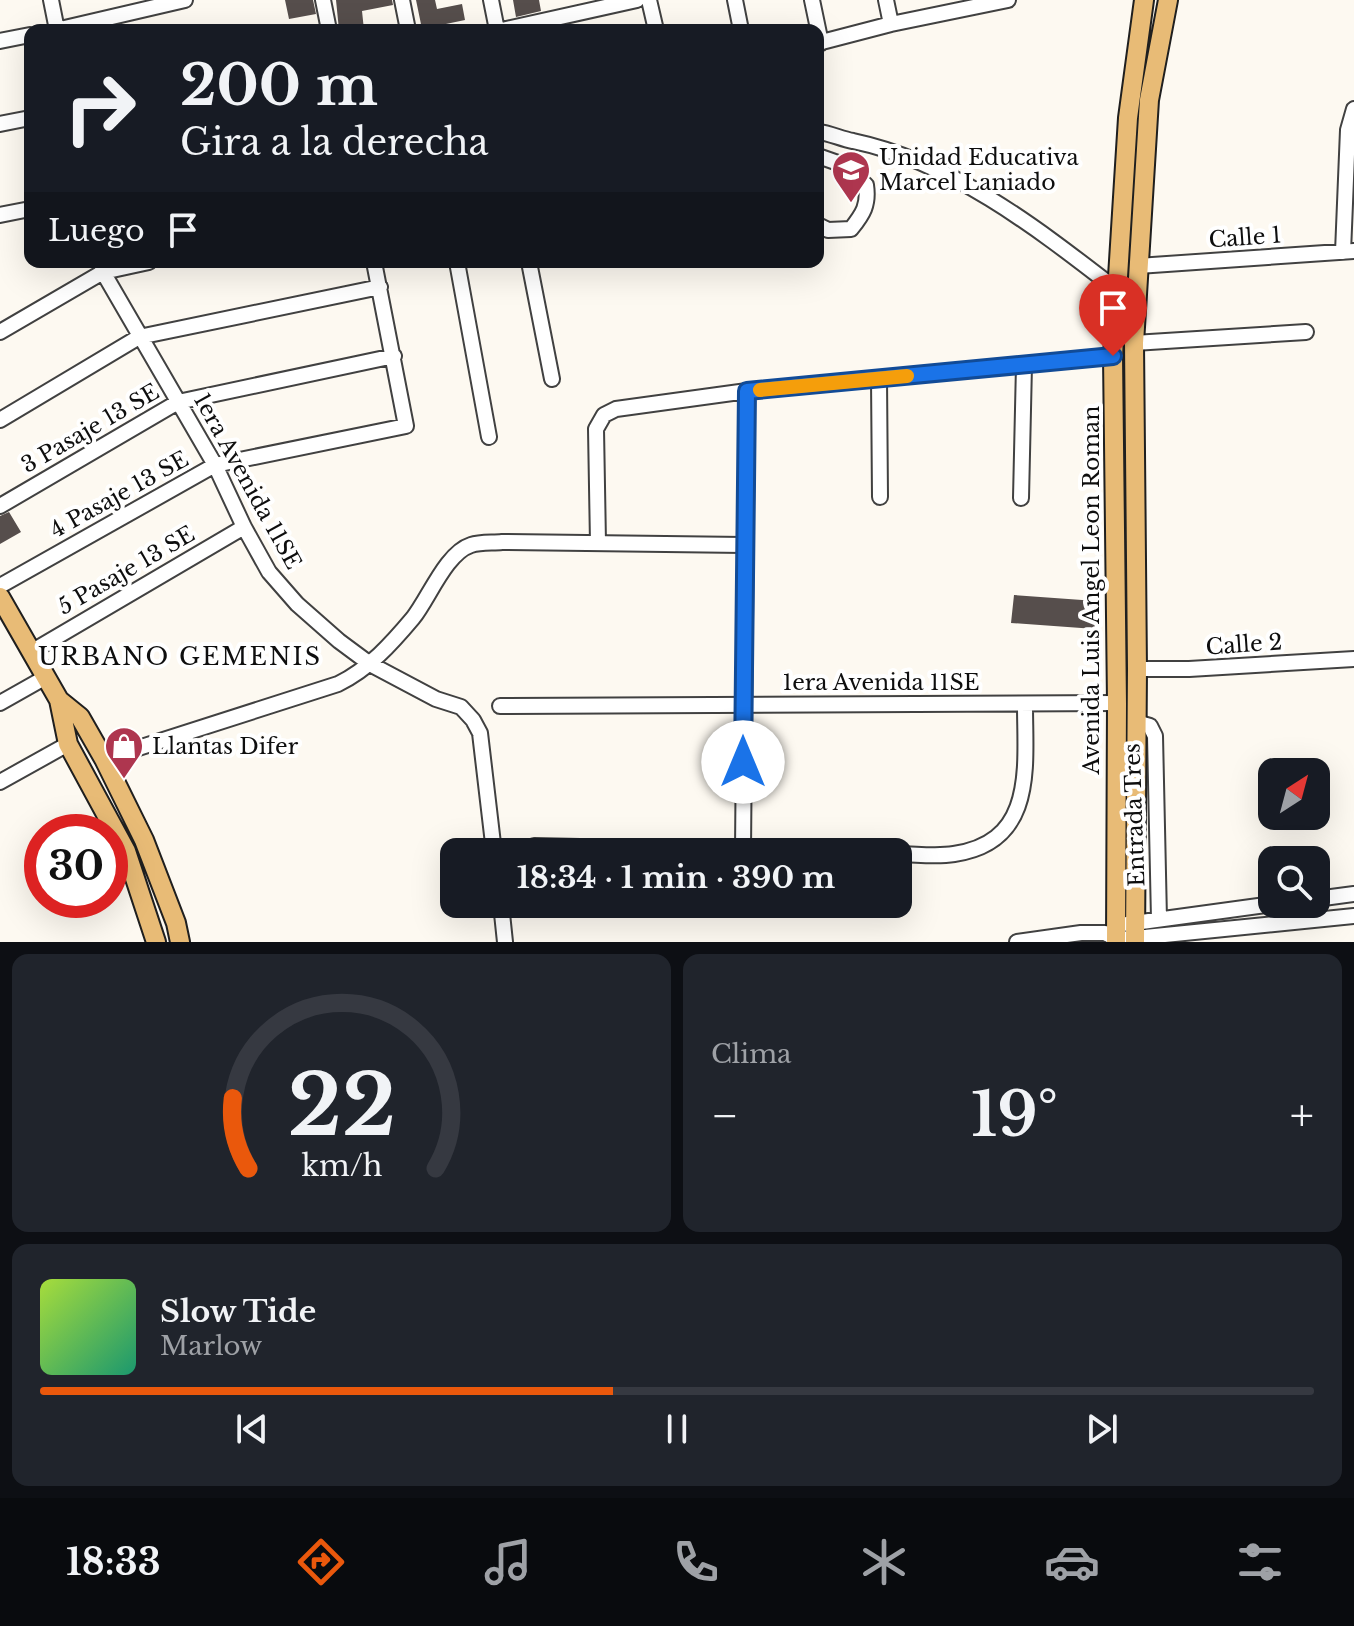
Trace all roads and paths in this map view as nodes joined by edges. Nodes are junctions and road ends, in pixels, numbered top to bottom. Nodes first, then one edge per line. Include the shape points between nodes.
1 (51, 0) edge
2 (185, 0) edge
3 (323, 0) edge
4 (402, 0) edge
5 (491, 0) edge
6 (637, 0) edge
7 (649, 0) edge
8 (735, 0) edge
9 (812, 0) edge
10 (886, 0) edge
11 (1008, 0) edge
12 (1144, 0) edge
13 (964, 4) edge
14 (1166, 4) edge
15 (55, 24) edge
16 (82, 24) edge
17 (328, 24) edge
18 (407, 24) edge
19 (498, 24) edge
20 (527, 24) edge
21 (655, 24) edge
22 (740, 24) edge
23 (816, 24) edge
24 (891, 24) junction
25 (24, 36) edge
26 (0, 41) edge
27 (824, 42) edge
28 (1354, 109) edge
29 (24, 119) edge
30 (0, 124) edge
31 (824, 133) edge
32 (824, 158) edge
33 (24, 210) edge
34 (0, 215) edge
35 (824, 228) edge
36 (1348, 252) edge
37 (1138, 266) junction
38 (100, 268) edge
39 (103, 268) edge
40 (375, 268) edge
41 (458, 268) edge
42 (530, 268) edge
43 (380, 287) junction
44 (1117, 290) junction
45 (0, 332) edge
46 (1306, 332) dead end
47 (139, 337) junction
48 (1134, 343) junction
49 (394, 356) junction
50 (1113, 356) junction
51 (1024, 365) junction
52 (552, 379) dead end
53 (879, 379) junction
54 (747, 391) junction
55 (178, 402) junction
56 (0, 420) edge
57 (489, 437) dead end
58 (215, 465) junction
59 (880, 497) dead end
60 (1021, 498) dead end
61 (0, 506) edge
62 (244, 527) junction
63 (598, 543) junction
64 (744, 545) junction
65 (0, 586) edge
66 (0, 597) edge
67 (31, 652) junction
68 (1354, 659) edge
69 (370, 664) junction
70 (1137, 669) junction
71 (46, 677) junction
72 (59, 700) junction
73 (0, 703) edge
74 (744, 703) junction
75 (1117, 703) junction
76 (1025, 705) junction
77 (500, 706) dead end
78 (1136, 722) junction
79 (68, 744) junction
80 (104, 759) junction
81 (0, 782) edge
82 (492, 838) edge
83 (743, 838) edge
84 (912, 854) edge
85 (1354, 894) edge
86 (1330, 897) edge
87 (1258, 906) edge
88 (1354, 916) edge
89 (502, 918) edge
90 (1159, 919) junction
91 (1123, 935) edge
92 (156, 942) edge
93 (180, 942) edge
94 (505, 942) edge
95 (1017, 942) edge

1 - 15 street
2 - 16 street
3 - 17 street
4 - 18 street
5 - 19 street
6 - 20 street
7 - 21 street
8 - 22 street
9 - 23 street
10 - 24 street
11 - 13 street
12 - 44 main road, Avenida Luis Angel Leon Roman via 1128,118
13 - 24 street
14 - 37 main road, Avenida Luis Angel Leon Roman via 1149,100
24 - 27 street
25 - 26 street
28 - 36 street via 1348,130
29 - 30 street
31 - 44 street via 876,146 940,171 982,194
32 - 35 street via 866,185 868,200 851,229
33 - 34 street
36 - 37 street, Calle 1
37 - 48 main road, Avenida Luis Angel Leon Roman
38 - 45 street
39 - 47 street, 1era Avenida 11SE
40 - 43 street
41 - 57 street
42 - 52 street
43 - 47 street
43 - 49 street
44 - 50 main road, Avenida Luis Angel Leon Roman
46 - 48 street
47 - 55 street, 1era Avenida 11SE
47 - 56 street
48 - 70 main road, Avenida Luis Angel Leon Roman
49 - 55 street, 3 Pasaje 13 SE
49 - 58 street, 4 Pasaje 13 SE via 406,426
50 - 51 street
50 - 75 main road, Avenida Luis Angel Leon Roman
51 - 53 street
51 - 60 street
53 - 54 street
53 - 59 street
54 - 63 street via 604,415 596,429
54 - 64 street
55 - 58 street, 1era Avenida 11SE
55 - 61 street, 3 Pasaje 13 SE
58 - 62 street, 1era Avenida 11SE
58 - 65 street, 4 Pasaje 13 SE
62 - 67 street, 5 Pasaje 13 SE
62 - 69 street, 1era Avenida 11SE via 269,572 297,604
63 - 64 street
63 - 69 street via 470,545 458,553 415,616
64 - 74 street
66 - 67 main road
67 - 71 main road
68 - 70 street, Calle 2
69 - 80 street via 338,684
69 - 82 street, 1era Avenida 11SE via 461,707 473,720 480,733
70 - 78 main road, Avenida Luis Angel Leon Roman
71 - 72 main road
71 - 73 street
72 - 79 main road
72 - 80 main road via 80,717
74 - 76 street, 1era Avenida 11SE
74 - 77 street, 1era Avenida 11SE
74 - 83 street
75 - 76 street, 1era Avenida 11SE
75 - 91 main road, Avenida Luis Angel Leon Roman
76 - 84 street via 1025,789 1016,813 999,835 977,849
78 - 90 street, Entrada Tres via 1150,726 1155,736
78 - 91 main road, Avenida Luis Angel Leon Roman
79 - 81 street
79 - 92 main road via 126,851
80 - 93 main road via 144,840
85 - 86 street
87 - 90 street
88 - 91 street
89 - 94 street
90 - 91 street
91 - 95 street via 1081,933

